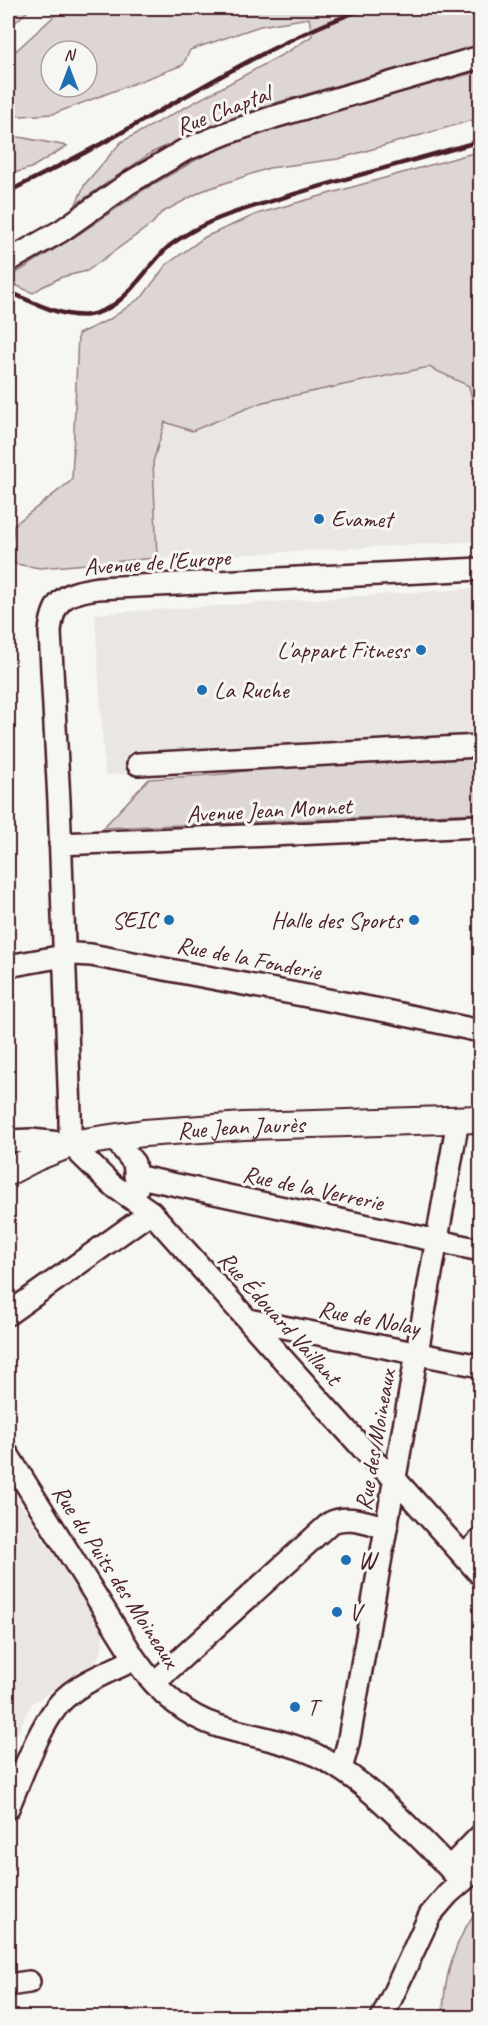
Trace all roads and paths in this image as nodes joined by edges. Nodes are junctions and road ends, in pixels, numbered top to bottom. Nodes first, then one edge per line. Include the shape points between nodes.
1 (480, 57) edge
2 (8, 261) edge
3 (480, 569) edge
4 (480, 746) edge
5 (138, 764) dead end
6 (480, 826) edge
7 (60, 844) junction
8 (64, 956) junction
9 (8, 966) edge
10 (480, 1031) edge
11 (469, 1119) edge
12 (144, 1133) junction
13 (114, 1138) junction
14 (8, 1141) edge
15 (70, 1144) junction
16 (134, 1170) junction
17 (8, 1172) edge
18 (112, 1185) junction
19 (145, 1208) junction
20 (436, 1241) junction
21 (480, 1250) edge
22 (8, 1314) edge
23 (248, 1320) junction
24 (416, 1353) junction
25 (480, 1366) edge
26 (8, 1455) edge
27 (394, 1478) junction
28 (385, 1527) junction
29 (480, 1540) edge
30 (465, 1556) junction
31 (480, 1574) edge
32 (135, 1659) junction
33 (154, 1683) junction
34 (341, 1769) junction
35 (8, 1808) edge
36 (480, 1836) edge
37 (480, 1866) edge
38 (455, 1875) junction
39 (29, 1982) dead end
40 (8, 1985) edge
41 (382, 2018) edge

1 - 2 street, Rue Chaptal via 274,117 185,150
3 - 7 street, Avenue de l'Europe via 98,588 61,601 55,608 50,632
4 - 5 street
6 - 7 street, Avenue Jean Monnet
7 - 8 street, Avenue de l'Europe
8 - 9 street, Rue de la Fonderie
8 - 10 street, Rue de la Fonderie via 91,955
8 - 15 street, Avenue de l'Europe
11 - 12 main road, Rue Jean Jaurès
11 - 20 street, Rue des Moineaux
12 - 13 main road, Rue Jean Jaurès
12 - 16 street
13 - 15 main road, Rue Jean Jaurès
13 - 16 street
13 - 18 street
14 - 15 street
15 - 17 main road, Rue Jean Jaurès
15 - 18 street, Rue Édouard Vaillant
16 - 19 street
16 - 20 street, Rue de la Verrerie
18 - 19 street, Rue Édouard Vaillant
19 - 22 street
19 - 23 street, Rue Édouard Vaillant
20 - 21 street, Rue de la Verrerie
20 - 24 street, Rue des Moineaux
23 - 24 street, Rue de Nolay
23 - 27 street, Rue Édouard Vaillant via 374,1461
24 - 25 street, Rue de Nolay
24 - 27 street, Rue des Moineaux
26 - 32 street, Rue du Puits des Moineaux
27 - 28 street, Rue des Moineaux
27 - 30 street, Rue Édouard Vaillant
28 - 33 street via 346,1519 330,1523
28 - 34 street, Rue des Moineaux
29 - 30 street
30 - 31 street, Rue Édouard Vaillant
32 - 33 street, Rue du Puits des Moineaux
32 - 35 street via 67,1695 58,1705 48,1718
33 - 34 street, Rue du Puits des Moineaux via 193,1716 292,1745
34 - 38 street, Rue du Puits des Moineaux via 372,1792
36 - 38 street
37 - 38 street
38 - 41 street via 430,1915
39 - 40 street

